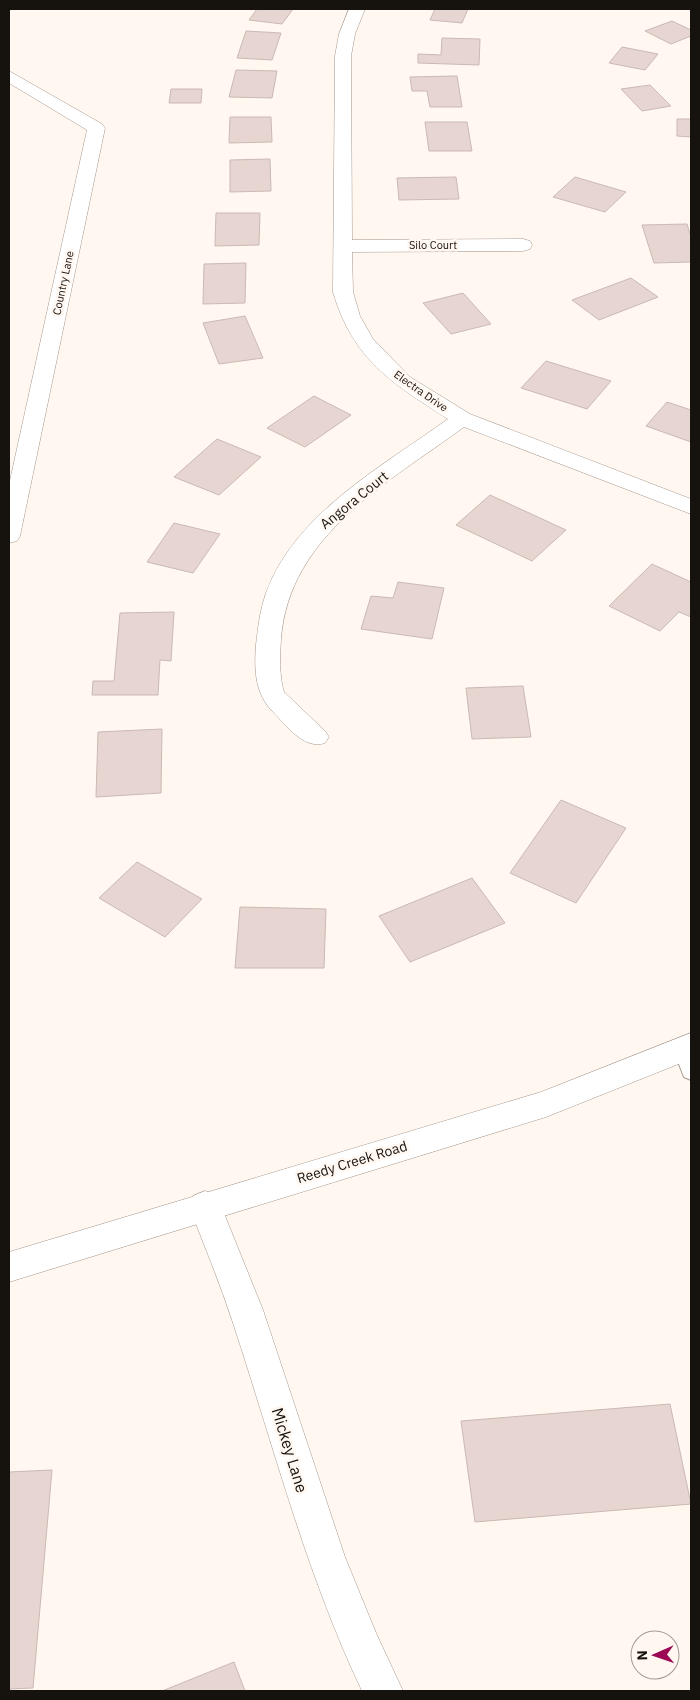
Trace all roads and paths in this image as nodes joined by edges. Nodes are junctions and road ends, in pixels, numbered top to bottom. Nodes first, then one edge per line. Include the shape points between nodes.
1 (357, 9) edge
2 (9, 76) edge
3 (523, 245) dead end
4 (343, 246) junction
5 (462, 419) junction
6 (691, 507) edge
7 (9, 529) edge
8 (316, 737) dead end
9 (689, 1055) edge
10 (205, 1206) junction
11 (9, 1266) edge
12 (382, 1691) edge

1 - 4 street, Electra Drive via 343,56
2 - 7 street, Country Lane via 96,128
3 - 4 street, Silo Court
4 - 5 street, Electra Drive via 343,292 350,316 364,342 403,381
5 - 6 street, Electra Drive
5 - 8 street, Angora Court via 329,518 307,540 290,566 277,596 268,636 272,695
9 - 10 street, Reedy Creek Road via 546,1104
10 - 11 street, Reedy Creek Road
10 - 12 street, Mickey Lane via 251,1324 327,1565

